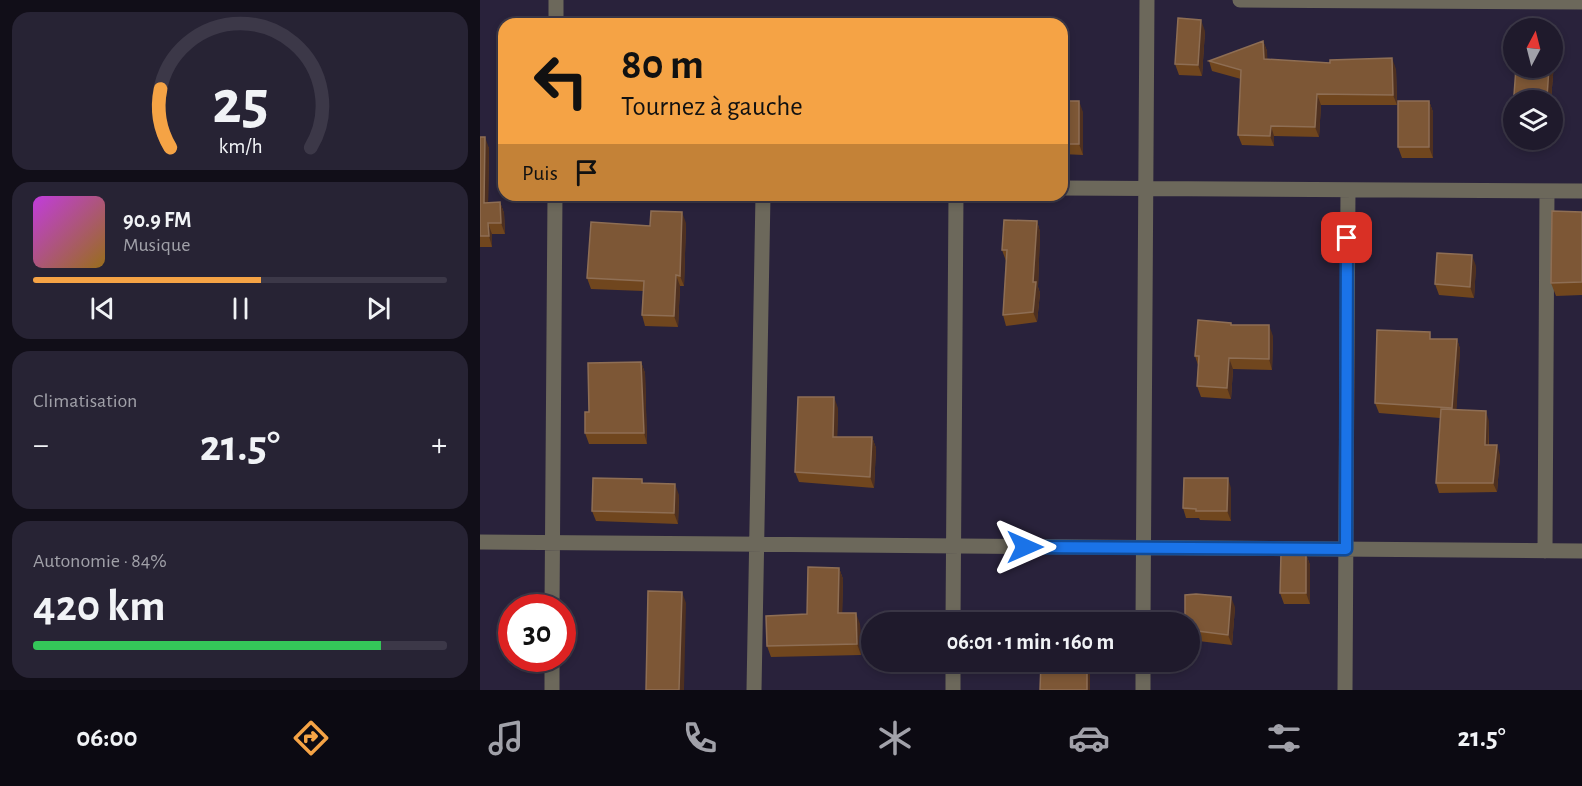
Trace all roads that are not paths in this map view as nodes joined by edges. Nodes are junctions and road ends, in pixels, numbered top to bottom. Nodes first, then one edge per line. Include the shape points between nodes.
1 (556, 0) edge
2 (1147, 0) edge
3 (1240, 0) edge
4 (1582, 2) edge
5 (556, 18) edge
6 (1068, 188) edge
7 (1146, 188) junction
8 (1348, 190) junction
9 (1547, 191) junction
10 (1582, 191) edge
11 (555, 201) edge
12 (763, 201) edge
13 (956, 201) edge
14 (480, 542) edge
15 (553, 543) junction
16 (757, 545) junction
17 (954, 546) junction
18 (1144, 547) junction
19 (1346, 549) junction
20 (1545, 551) junction
21 (1582, 551) edge
22 (552, 594) edge
23 (954, 612) edge
24 (1143, 612) edge
25 (552, 672) edge
26 (953, 672) edge
27 (1143, 672) edge
28 (552, 690) edge
29 (754, 690) edge
30 (953, 690) edge
31 (1143, 690) edge
32 (1345, 690) edge

1 - 5 street
2 - 7 street
3 - 4 street
6 - 7 street
7 - 8 street
7 - 18 street
8 - 9 street
8 - 19 street
9 - 10 street
9 - 20 street
11 - 15 street
12 - 16 street
13 - 17 street
14 - 15 street
15 - 16 street
15 - 22 street
16 - 17 street
16 - 29 street
17 - 18 street
17 - 23 street
18 - 19 street
18 - 24 street
19 - 20 street
19 - 32 street
20 - 21 street
25 - 28 street
26 - 30 street
27 - 31 street

